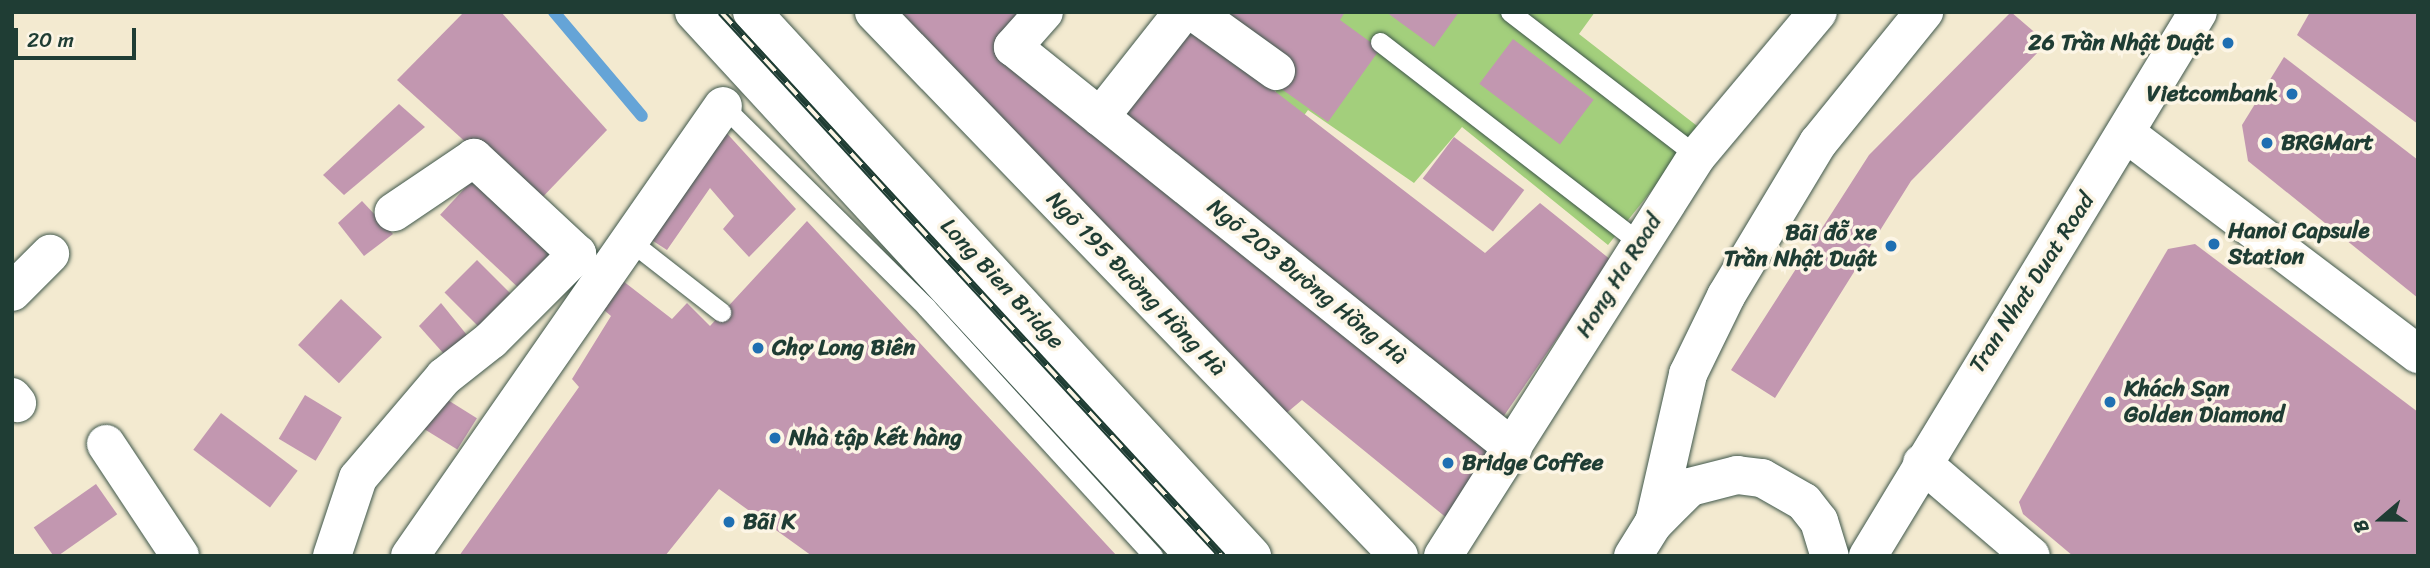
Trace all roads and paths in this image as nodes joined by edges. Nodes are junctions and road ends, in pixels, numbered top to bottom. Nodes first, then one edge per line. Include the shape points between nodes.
1 (694, 12) edge
2 (751, 12) edge
3 (874, 12) edge
4 (1044, 12) edge
5 (1184, 12) edge
6 (1194, 12) edge
7 (1510, 12) edge
8 (1818, 12) edge
9 (1924, 12) edge
10 (2198, 12) edge
11 (1380, 42) dead end
12 (1276, 71) dead end
13 (723, 106) joint
14 (1100, 117) junction
15 (2127, 134) junction
16 (1697, 156) junction
17 (394, 212) dead end
18 (629, 240) junction
19 (1639, 242) junction
20 (50, 254) dead end
21 (12, 292) edge
22 (721, 312) dead end
23 (2418, 354) edge
24 (106, 444) dead end
25 (1513, 448) junction
26 (1922, 463) junction
27 (1648, 540) edge
28 (1876, 553) edge
29 (180, 556) edge
30 (332, 556) edge
31 (410, 556) edge
32 (1153, 556) edge
33 (1195, 556) edge
34 (1252, 556) edge
35 (1399, 556) edge
36 (1443, 556) edge
37 (1633, 556) edge
38 (1830, 556) edge
39 (2031, 556) edge

1 - 33 street, Long Bien Bridge
2 - 34 street, Long Bien Bridge
3 - 35 street, Ngõ 195 Đường Hồng Hà
4 - 14 street, Ngõ 203 Đường Hồng Hà via 1013,47
5 - 14 street
6 - 12 street
7 - 16 lane
8 - 16 street, Hong Ha Road
9 - 27 street via 1818,143 1726,296 1688,374
10 - 15 street, Tran Nhat Duat Road
11 - 19 lane
13 - 18 street
13 - 32 lane via 926,306
14 - 25 street, Ngõ 203 Đường Hồng Hà
15 - 23 street
15 - 26 street, Tran Nhat Duat Road
16 - 19 street, Hong Ha Road
17 - 30 street via 474,158 577,254 491,340 444,377 358,478
18 - 22 lane
18 - 31 street
19 - 25 street, Hong Ha Road
20 - 21 street
24 - 29 street
25 - 36 street, Hong Ha Road
26 - 28 street, Tran Nhat Duat Road
26 - 39 street
27 - 37 street
27 - 38 street via 1690,487 1737,475 1762,478 1804,502 1819,521

